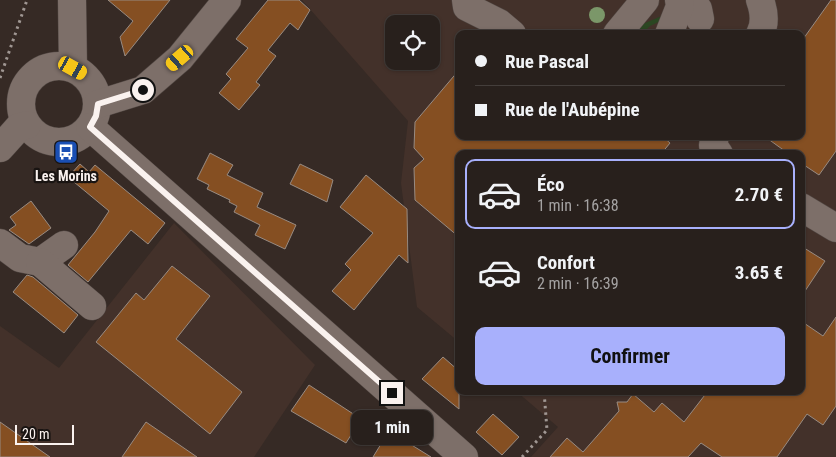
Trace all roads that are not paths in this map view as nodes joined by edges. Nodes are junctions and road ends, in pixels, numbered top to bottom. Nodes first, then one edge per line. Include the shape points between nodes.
1 (72, 0) edge
2 (227, 0) edge
3 (466, 0) edge
4 (645, 0) edge
5 (679, 0) edge
6 (760, 0) edge
7 (507, 30) edge
8 (620, 30) edge
9 (671, 30) edge
10 (762, 30) edge
11 (73, 68) junction
12 (94, 115) junction
13 (27, 125) junction
14 (0, 148) edge
15 (805, 209) edge
16 (836, 228) edge
17 (0, 243) edge
18 (64, 245) dead end
19 (40, 262) junction
20 (92, 306) dead end
21 (464, 457) edge

1 - 11 street
2 - 12 street via 180,58 143,90
3 - 7 street via 467,7
4 - 8 street
5 - 9 street via 680,6
6 - 10 street via 764,10
11 - 12 street via 83,73 96,92
11 - 13 street via 49,67 29,80 20,102
12 - 13 street via 81,136 70,141 46,140
12 - 21 street
13 - 14 street via 19,127
15 - 16 street
17 - 19 street via 20,258
18 - 19 street
19 - 20 street

